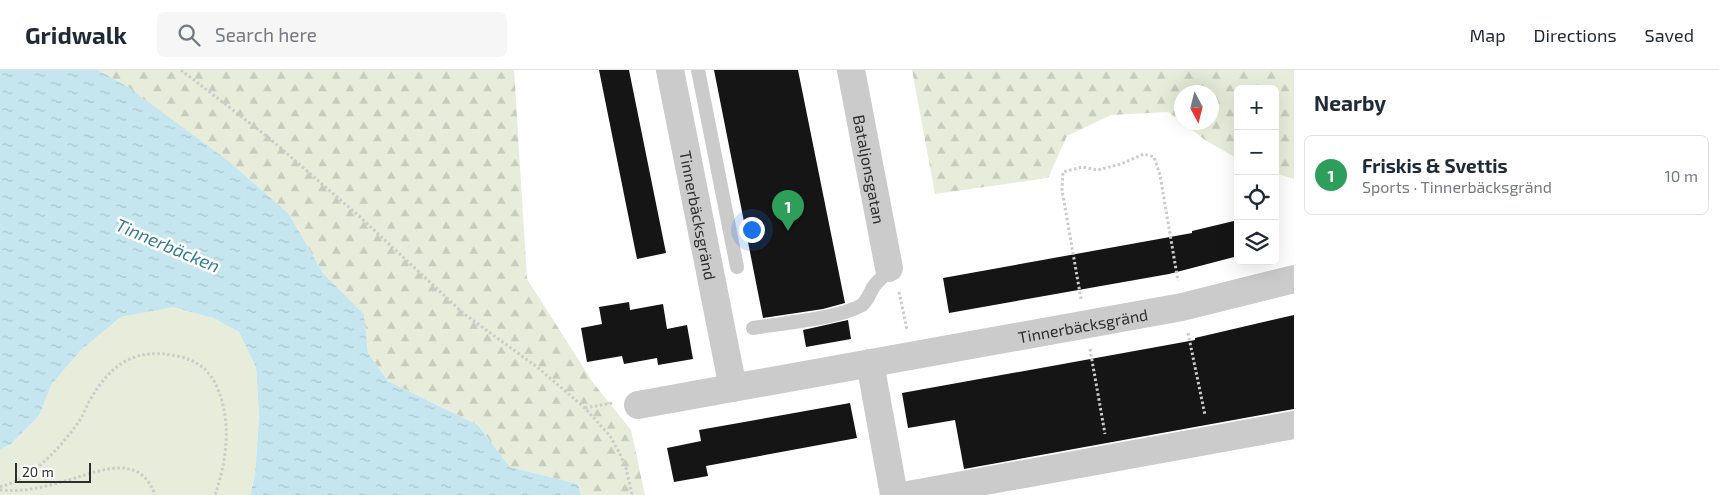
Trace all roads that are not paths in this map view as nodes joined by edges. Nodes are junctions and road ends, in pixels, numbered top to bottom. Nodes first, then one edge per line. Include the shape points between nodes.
1 (670, 70) edge
2 (698, 70) edge
3 (852, 70) edge
4 (737, 267) dead end
5 (889, 268) joint
6 (1294, 279) edge
7 (753, 328) dead end
8 (870, 364) junction
9 (733, 388) junction
10 (638, 405) dead end
11 (1294, 425) edge
12 (894, 495) edge
13 (908, 495) edge

1 - 9 street, Tinnerbäcksgränd
2 - 4 lane
3 - 5 street, Bataljonsgatan
5 - 7 lane via 864,304 853,309 835,315
6 - 8 street, Tinnerbäcksgränd via 1182,307
8 - 9 street, Tinnerbäcksgränd
8 - 12 street
9 - 10 street, Tinnerbäcksgränd
11 - 13 street

